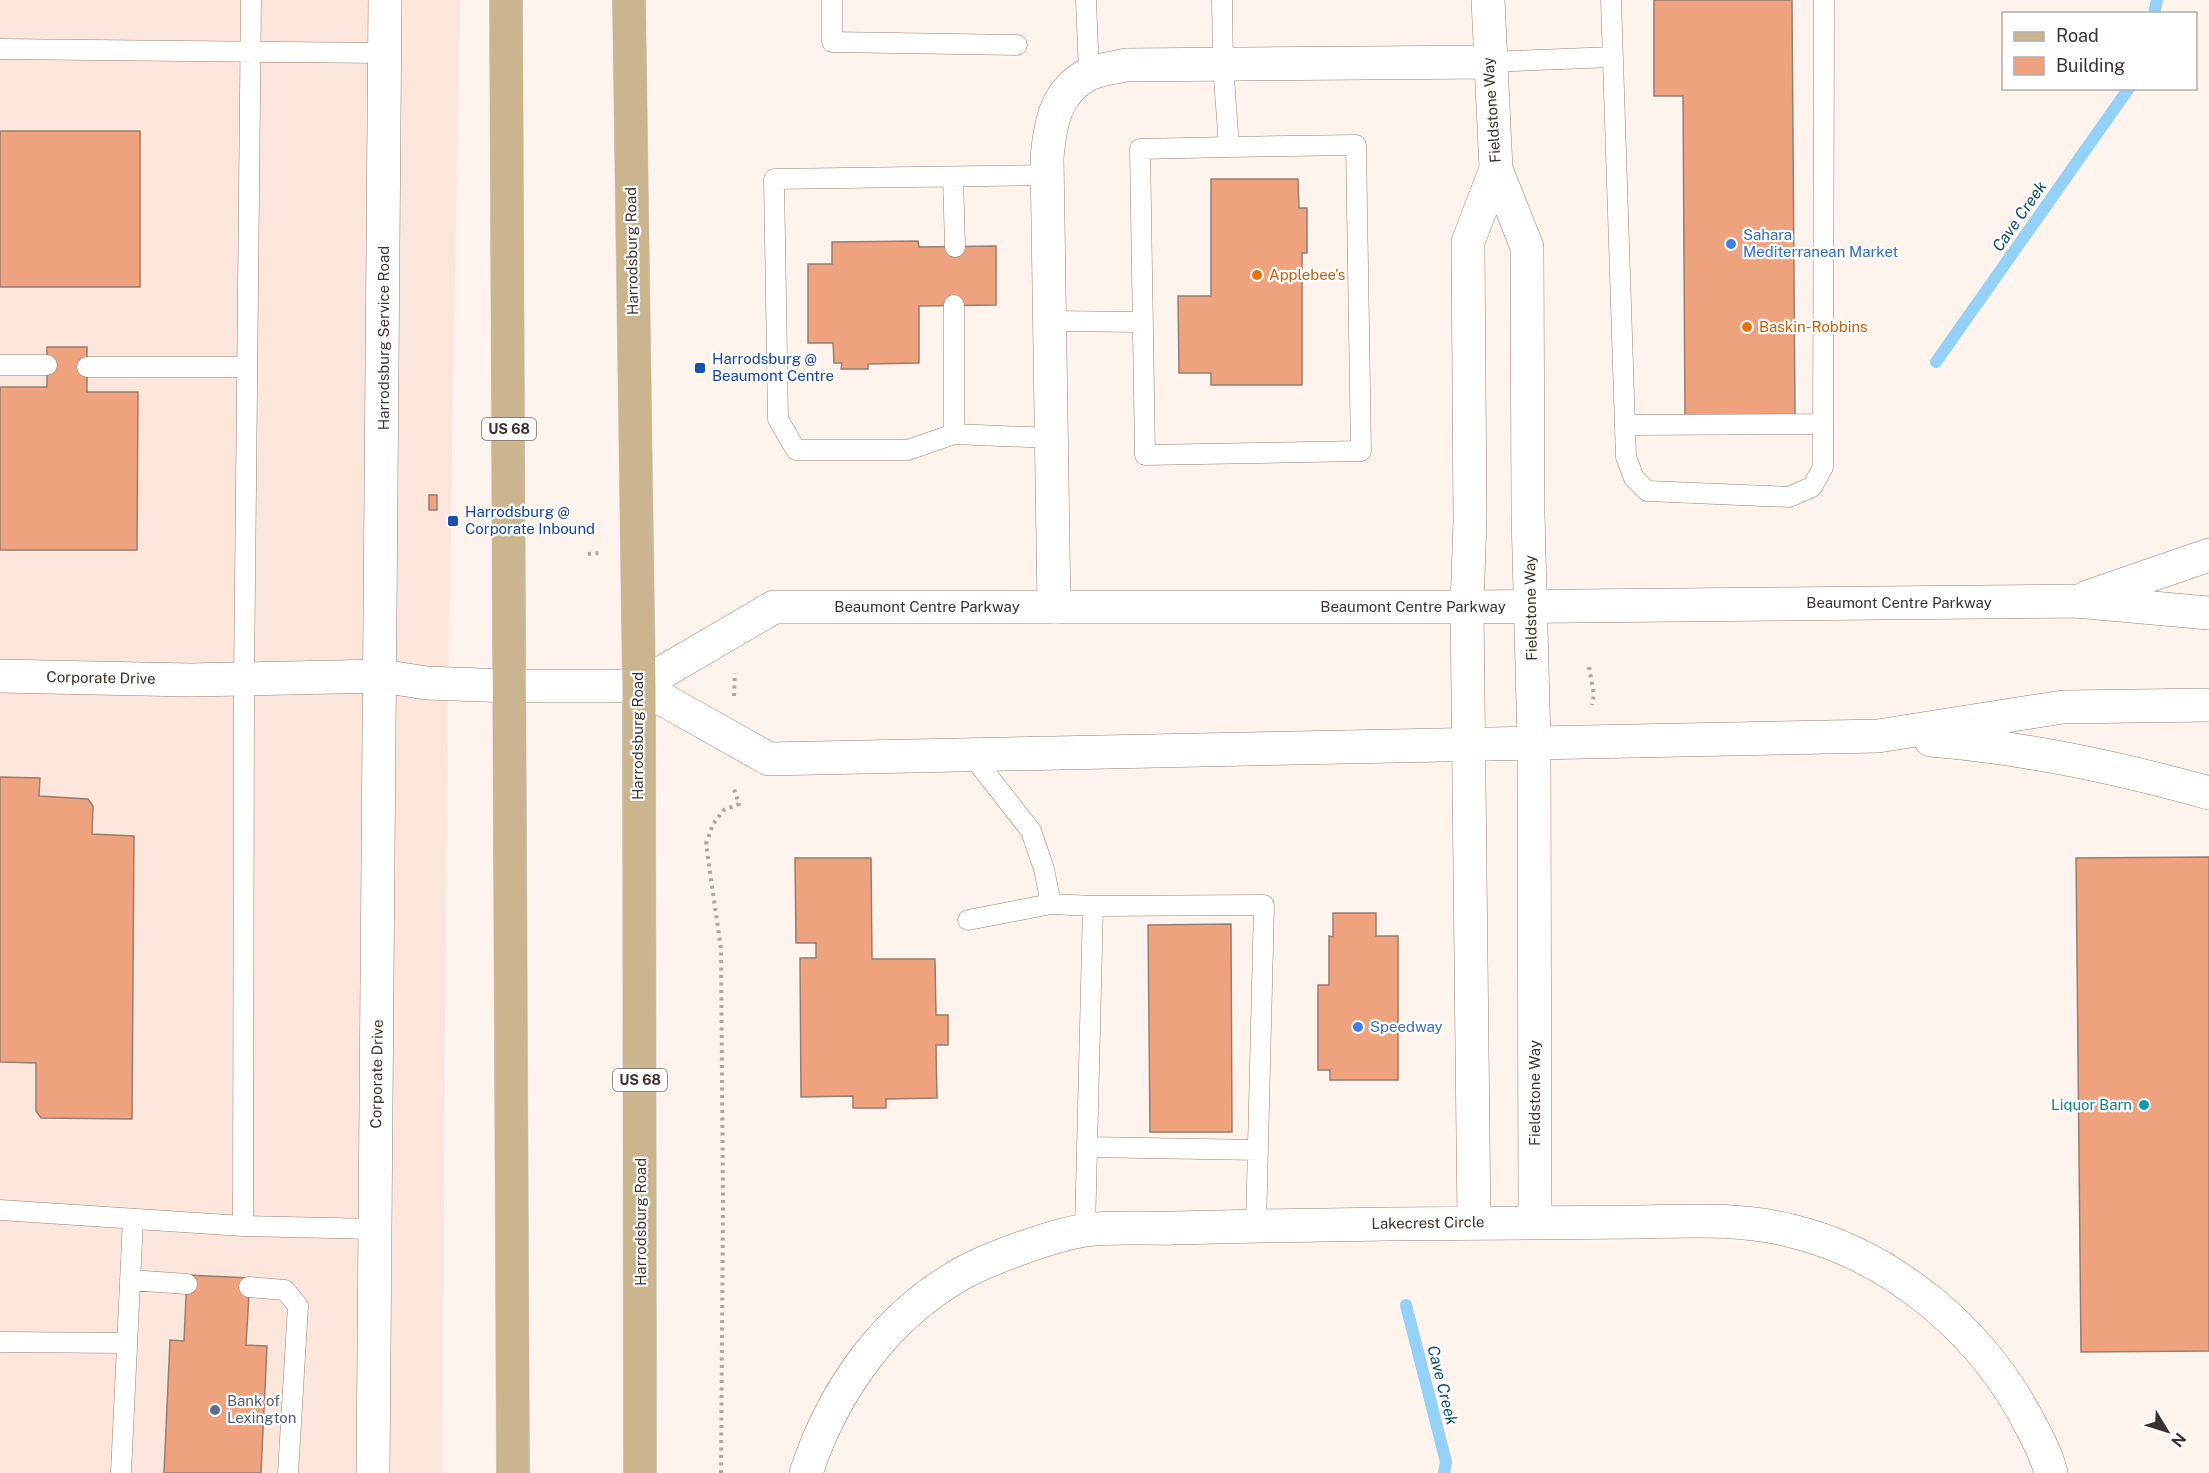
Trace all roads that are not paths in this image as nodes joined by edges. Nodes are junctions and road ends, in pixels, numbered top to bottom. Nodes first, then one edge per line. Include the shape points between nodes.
1 (251, 0) edge
2 (385, 0) edge
3 (506, 0) edge
4 (629, 0) edge
5 (832, 0) edge
6 (1086, 0) edge
7 (1222, 0) edge
8 (1488, 0) edge
9 (1611, 0) edge
10 (1824, 0) edge
11 (1017, 45) dead end
12 (0, 49) edge
13 (251, 52) junction
14 (385, 53) junction
15 (1613, 57) junction
16 (1489, 62) junction
17 (1223, 64) junction
18 (1089, 74) junction
19 (1229, 147) junction
20 (1496, 169) junction
21 (1047, 175) junction
22 (953, 177) junction
23 (955, 247) dead end
24 (954, 305) dead end
25 (1049, 321) junction
26 (1143, 322) junction
27 (0, 365) edge
28 (47, 365) dead end
29 (87, 367) dead end
30 (247, 367) junction
31 (1823, 424) junction
32 (1625, 425) junction
33 (954, 434) junction
34 (1051, 438) junction
35 (2209, 555) edge
36 (2076, 601) junction
37 (1531, 606) junction
38 (1054, 607) junction
39 (1467, 607) junction
40 (2209, 614) edge
41 (0, 676) edge
42 (382, 676) junction
43 (244, 680) junction
44 (511, 686) junction
45 (639, 687) junction
46 (2209, 705) edge
47 (1878, 736) junction
48 (1534, 742) junction
49 (1470, 744) junction
50 (971, 754) junction
51 (2209, 793) edge
52 (1051, 904) junction
53 (1093, 906) junction
54 (968, 920) dead end
55 (1087, 1147) junction
56 (1258, 1150) junction
57 (0, 1210) edge
58 (133, 1219) junction
59 (1535, 1221) junction
60 (1474, 1223) junction
61 (243, 1226) junction
62 (1256, 1226) junction
63 (376, 1229) junction
64 (1085, 1230) junction
65 (130, 1280) junction
66 (187, 1284) dead end
67 (249, 1287) dead end
68 (0, 1342) edge
69 (127, 1343) junction
70 (121, 1473) edge
71 (288, 1473) edge
72 (373, 1473) edge
73 (513, 1473) edge
74 (640, 1473) edge
75 (806, 1473) edge
76 (2050, 1473) edge

1 - 13 lane
2 - 14 street, Harrodsburg Service Road
3 - 44 main road, US 68
4 - 45 main road, Harrodsburg Road / US 68
5 - 11 lane via 832,42
6 - 18 lane
7 - 17 lane
8 - 16 street, Fieldstone Way
9 - 15 lane
10 - 31 lane
12 - 13 lane
13 - 14 lane
13 - 30 lane
14 - 42 street, Harrodsburg Service Road
15 - 16 lane
15 - 32 lane
16 - 17 street
16 - 20 street, Fieldstone Way
17 - 18 street via 1126,65
17 - 19 lane
18 - 21 street via 1067,92 1051,120
19 - 26 lane via 1140,149
19 - 26 lane via 1356,145 1361,451 1145,455
20 - 37 street, Fieldstone Way via 1527,247
20 - 39 street via 1468,242
21 - 22 lane
21 - 25 street
22 - 23 lane
22 - 33 lane via 774,179 778,419 796,450 908,450
24 - 33 lane
25 - 26 lane
25 - 34 street
27 - 28 lane
29 - 30 lane
30 - 43 lane
31 - 32 lane
31 - 32 lane via 1823,467 1812,487 1788,497 1647,491 1634,478 1626,457
33 - 34 lane
34 - 38 street
35 - 36 street
36 - 37 street, Beaumont Centre Parkway
36 - 40 street, Beaumont Centre Parkway
37 - 39 street, Beaumont Centre Parkway
37 - 48 street, Fieldstone Way
38 - 39 street, Beaumont Centre Parkway
38 - 45 street, Beaumont Centre Parkway via 774,607
39 - 49 street
41 - 43 street, Corporate Drive
42 - 43 street, Corporate Drive
42 - 44 street, Corporate Drive via 426,683
42 - 63 street, Corporate Drive
43 - 61 lane
44 - 45 street
44 - 73 main road, US 68
45 - 50 street via 769,759
45 - 74 main road, Harrodsburg Road / US 68
46 - 47 street via 2063,707
47 - 48 street
47 - 51 street via 2004,746 2126,769
48 - 49 street
48 - 59 street, Fieldstone Way
49 - 50 street
49 - 60 street
50 - 52 lane via 1031,831
52 - 53 lane
52 - 54 lane
53 - 55 lane
53 - 56 lane via 1264,905
55 - 56 lane
55 - 64 lane
56 - 62 lane
57 - 58 lane
58 - 61 lane
58 - 65 lane
59 - 60 street, Lakecrest Circle
59 - 76 street, Lakecrest Circle via 1733,1221 1794,1231 1851,1252 1897,1278 1943,1312 1986,1355 2018,1400
60 - 62 street, Lakecrest Circle
61 - 63 lane
62 - 64 street, Lakecrest Circle
63 - 72 street, Corporate Drive
64 - 75 street, Lakecrest Circle via 1012,1252 961,1274 911,1309 874,1347 841,1392 819,1435
65 - 66 lane
65 - 69 lane
67 - 71 lane via 285,1290 298,1306
68 - 69 lane
69 - 70 lane

